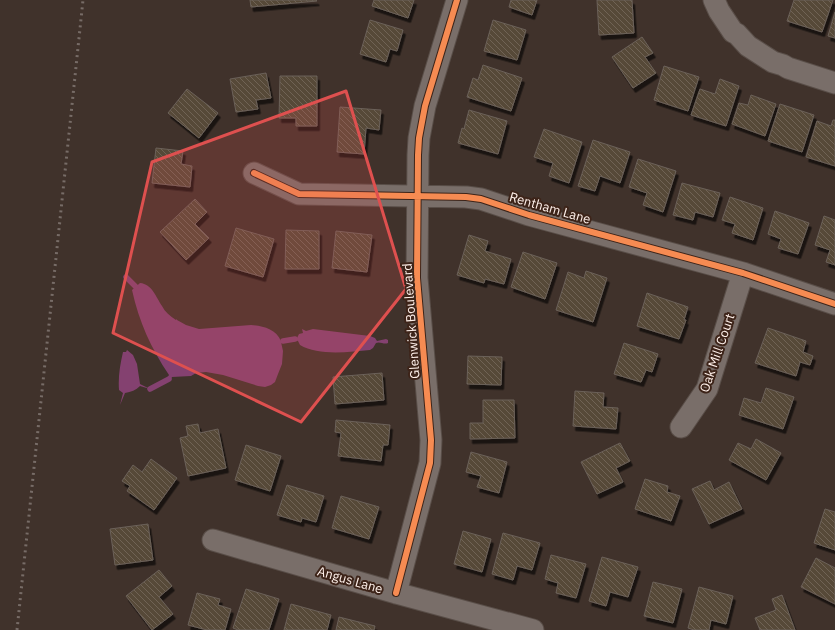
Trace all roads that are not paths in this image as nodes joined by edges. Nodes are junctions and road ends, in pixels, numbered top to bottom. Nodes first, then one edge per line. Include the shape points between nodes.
1 (457, 0) edge
2 (714, 0) edge
3 (835, 83) edge
4 (254, 172) dead end
5 (418, 196) junction
6 (743, 273) junction
7 (835, 304) edge
8 (681, 428) dead end
9 (213, 540) dead end
10 (396, 593) junction
11 (533, 630) edge

1 - 5 street, Glenwick Boulevard via 422,117 418,155
2 - 3 street via 734,32 748,46 773,62
4 - 5 street, Rentham Lane via 299,194
5 - 6 street, Rentham Lane via 481,199 529,215
5 - 10 street, Glenwick Boulevard via 417,278 431,440 430,463
6 - 7 street, Rentham Lane
6 - 8 street, Oak Mill Court via 707,389
9 - 10 street, Angus Lane
10 - 11 street, Angus Lane

